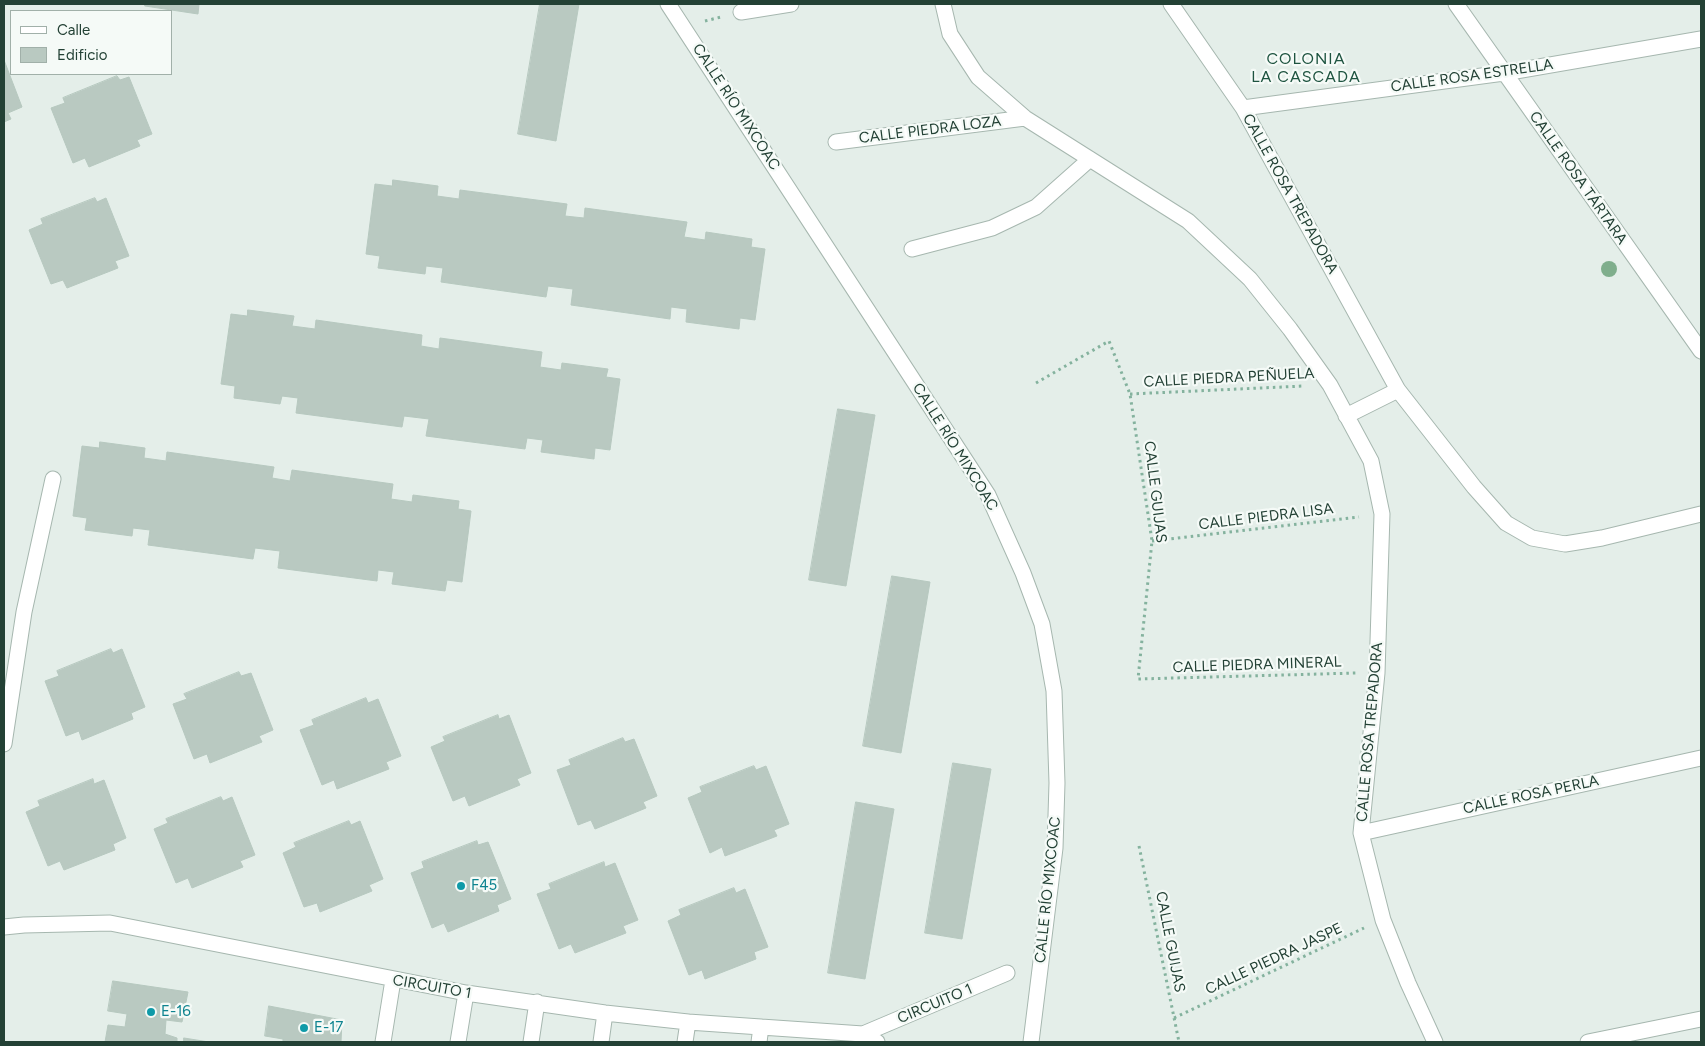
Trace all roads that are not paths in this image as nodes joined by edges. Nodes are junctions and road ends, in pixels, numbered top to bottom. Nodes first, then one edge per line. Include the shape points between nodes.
1 (668, 4) edge
2 (790, 4) edge
3 (942, 4) edge
4 (1171, 4) edge
5 (1456, 4) edge
6 (741, 12) road end
7 (1701, 38) edge
8 (1504, 73) junction
9 (1243, 108) junction
10 (1025, 118) junction
11 (836, 142) dead end
12 (1090, 159) junction
13 (912, 249) dead end
14 (1701, 351) edge
15 (1398, 390) junction
16 (1346, 416) junction
17 (53, 480) dead end
18 (1701, 514) edge
19 (4, 744) edge
20 (1701, 758) edge
21 (1361, 833) junction
22 (4, 927) edge
23 (1007, 974) dead end
24 (393, 980) junction
25 (466, 993) junction
26 (537, 1002) junction
27 (605, 1013) junction
28 (1701, 1019) edge
29 (688, 1022) junction
30 (761, 1027) junction
31 (863, 1034) junction
32 (836, 1037) edge
33 (383, 1042) edge
34 (458, 1042) edge
35 (531, 1042) edge
36 (601, 1042) edge
37 (685, 1042) edge
38 (759, 1042) edge
39 (877, 1042) edge
40 (1031, 1042) edge
41 (1435, 1042) edge
42 (1588, 1042) edge

1 - 40 street, CALLE RÍO MIXCOAC via 988,495 1042,624 1054,691 1057,783 1055,848
2 - 6 street
3 - 10 street via 950,34 978,77
4 - 9 street, CALLE ROSA TREPADORA
5 - 8 street, CALLE ROSA TÁRTARA
7 - 8 street, CALLE ROSA ESTRELLA
8 - 9 street, CALLE ROSA ESTRELLA
8 - 14 street, CALLE ROSA TÁRTARA
9 - 15 street, CALLE ROSA TREPADORA
10 - 11 street, CALLE PIEDRA LOZA
10 - 12 street
12 - 13 street via 1036,207 992,228
12 - 16 street via 1188,221 1250,279 1330,384
15 - 16 street
15 - 18 street, CALLE ROSA TREPADORA via 1506,523 1532,538 1565,544
16 - 21 street, CALLE ROSA TREPADORA via 1371,461 1382,514 1377,673
17 - 19 street via 24,612
20 - 21 street, CALLE ROSA PERLA
21 - 41 street, CALLE ROSA TREPADORA via 1382,920
22 - 24 street, CIRCUITO 1 via 110,923
23 - 31 street, CIRCUITO 1
24 - 25 street, CIRCUITO 1
24 - 33 street
25 - 26 street, CIRCUITO 1
25 - 34 street
26 - 27 street, CIRCUITO 1
26 - 35 street
27 - 29 street, CIRCUITO 1
27 - 36 street
28 - 42 street
29 - 30 street, CIRCUITO 1
29 - 37 street
30 - 32 street, CIRCUITO 1
30 - 38 street
31 - 32 street, CIRCUITO 1
31 - 39 street, CIRCUITO 1

